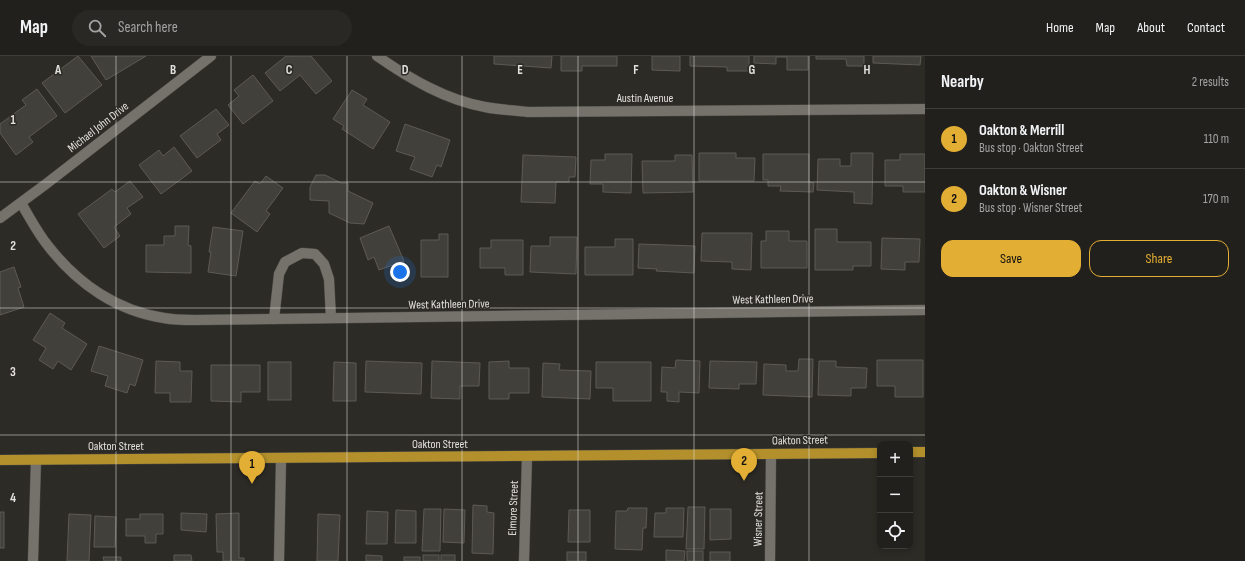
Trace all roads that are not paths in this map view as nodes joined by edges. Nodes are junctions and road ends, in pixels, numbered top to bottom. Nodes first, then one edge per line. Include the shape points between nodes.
1 (211, 56) edge
2 (377, 56) edge
3 (925, 109) edge
4 (21, 203) junction
5 (0, 218) edge
6 (925, 310) edge
7 (331, 318) junction
8 (274, 319) junction
9 (913, 452) edge
10 (925, 452) edge
11 (877, 453) edge
12 (772, 454) junction
13 (527, 457) junction
14 (281, 459) junction
15 (0, 460) edge
16 (36, 460) junction
17 (33, 561) edge
18 (279, 561) edge
19 (524, 561) edge
20 (770, 561) edge

1 - 4 street, Michael John Drive
2 - 3 street, Austin Avenue via 404,75 447,96 484,107 528,112
4 - 5 street, Michael John Drive
4 - 8 street, West Kathleen Drive via 48,246 65,266 84,284 112,302 165,319
6 - 7 street, West Kathleen Drive
7 - 8 street, West Kathleen Drive
7 - 8 street via 330,279 324,264 315,254 302,253 285,262 279,274
9 - 10 main road
11 - 12 main road, Oakton Street
12 - 13 main road, Oakton Street
12 - 20 street, Wisner Street
13 - 14 main road, Oakton Street
13 - 19 street, Elmore Street
14 - 16 main road, Oakton Street
14 - 18 street
15 - 16 main road, Oakton Street
16 - 17 street

